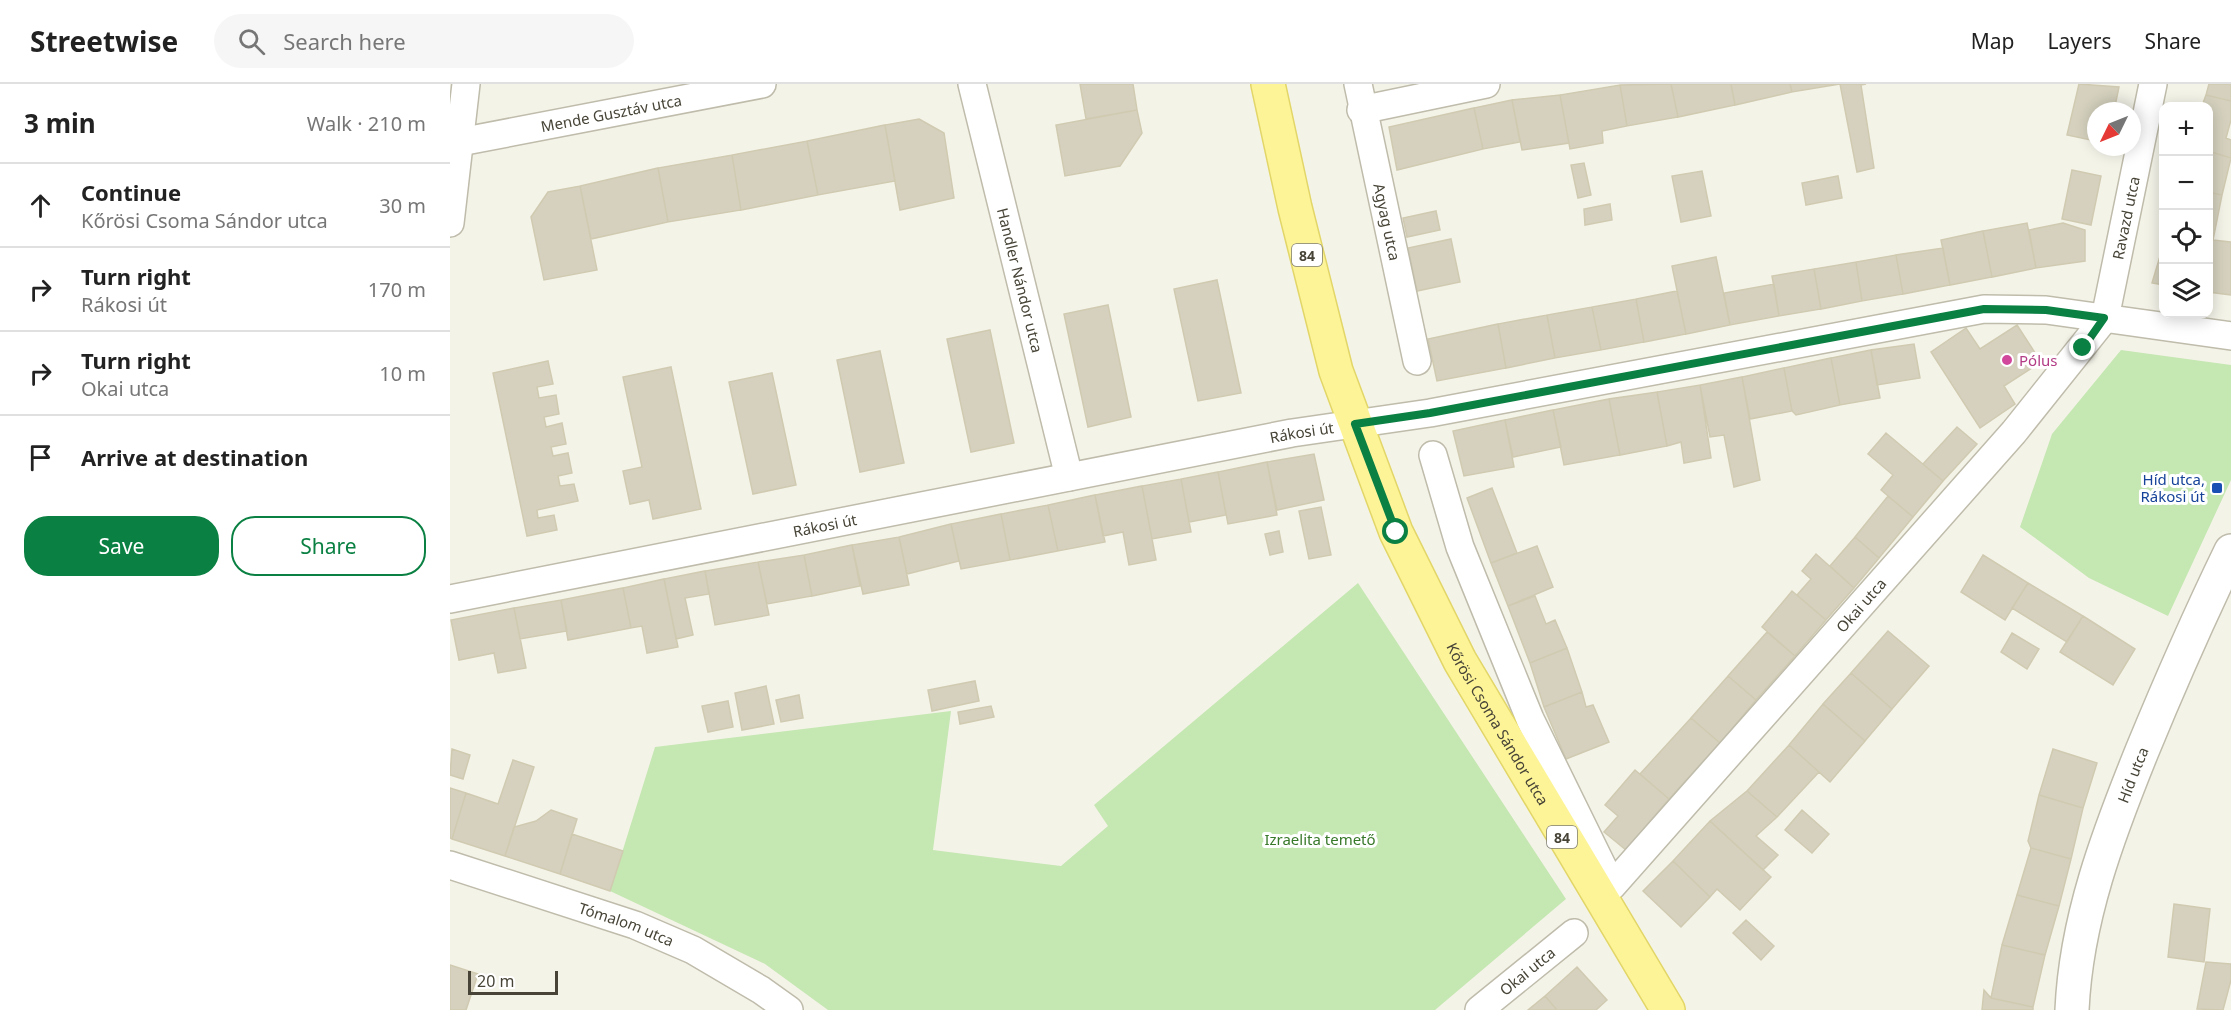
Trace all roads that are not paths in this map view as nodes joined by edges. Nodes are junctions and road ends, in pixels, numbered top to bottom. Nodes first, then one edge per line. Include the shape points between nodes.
1 (466, 84) edge
2 (762, 84) edge
3 (972, 84) edge
4 (1268, 84) edge
5 (1486, 84) edge
6 (2153, 84) edge
7 (1359, 97) edge
8 (460, 142) junction
9 (450, 223) edge
10 (2104, 318) junction
11 (2231, 336) edge
12 (1417, 361) dead end
13 (1355, 424) junction
14 (1433, 455) dead end
15 (1069, 477) junction
16 (2231, 551) edge
17 (450, 599) edge
18 (450, 865) edge
19 (1612, 886) joint
20 (1574, 933) dead end
21 (789, 1010) edge
22 (1479, 1010) edge
23 (1668, 1010) edge
24 (2072, 1010) edge

1 - 8 street
2 - 8 street, Mende Gusztáv utca
3 - 15 street, Handler Nándor utca
4 - 13 main road, 84 via 1336,371
5 - 7 street
6 - 10 street, Ravazd utca
7 - 12 street, Agyag utca
8 - 9 street
10 - 11 street, Rákosi út
10 - 13 street, Rákosi út via 2046,310 1984,309
10 - 19 street, Okai utca via 2014,432
13 - 15 street, Rákosi út
13 - 23 main road, Kőrösi Csoma Sándor utca / 84 via 1396,532 1460,661
14 - 19 street, Kőrösi Csoma Sándor utca via 1460,547 1530,718
15 - 17 street, Rákosi út
16 - 24 street, Híd utca via 2184,650 2114,820 2085,912
18 - 21 street, Tómalom utca via 635,925 693,950
20 - 22 street, Okai utca

